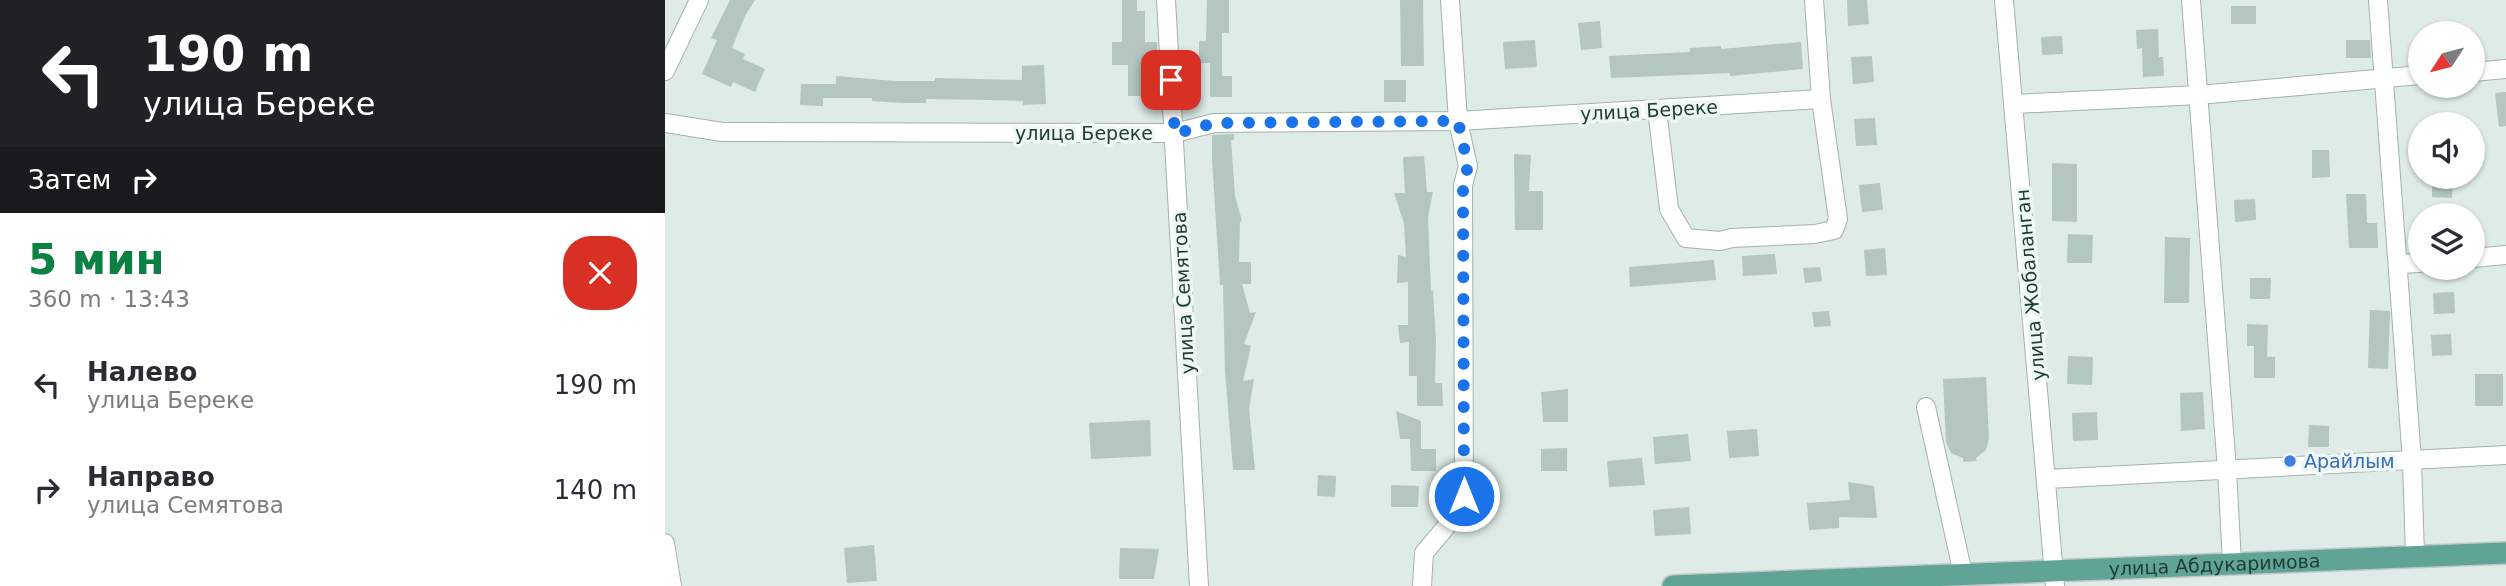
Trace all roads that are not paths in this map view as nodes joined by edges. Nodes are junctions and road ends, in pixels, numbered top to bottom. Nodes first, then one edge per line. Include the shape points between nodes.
1 (699, 0) edge
2 (1165, 0) edge
3 (1451, 0) edge
4 (1814, 0) edge
5 (2004, 0) edge
6 (2192, 0) edge
7 (2378, 0) edge
8 (2506, 69) edge
9 (665, 71) edge
10 (2485, 71) edge
11 (2408, 76) edge
12 (2384, 78) junction
13 (2199, 94) junction
14 (1821, 99) junction
15 (2014, 104) junction
16 (1657, 109) junction
17 (1458, 121) junction
18 (665, 123) edge
19 (1175, 134) junction
20 (2506, 256) edge
21 (2485, 257) edge
22 (2408, 263) edge
23 (2398, 264) junction
24 (1926, 407) dead end
25 (2506, 455) edge
26 (2412, 461) junction
27 (2227, 470) junction
28 (2047, 479) junction
29 (665, 543) edge
30 (2506, 553) edge
31 (2414, 555) junction
32 (2231, 563) junction
33 (1963, 574) junction
34 (2055, 578) edge
35 (672, 586) edge
36 (1199, 586) edge
37 (1422, 586) edge
38 (1673, 586) edge

1 - 9 street
2 - 19 street, улица Семятова
3 - 17 street
4 - 14 street
5 - 15 street, улица Жобаланган
6 - 13 street
7 - 12 street
8 - 10 street
11 - 12 street
12 - 13 street
12 - 23 street
13 - 15 street
13 - 27 street
14 - 16 street, улица Береке
14 - 16 street via 1838,219 1834,230 1720,241 1686,238 1669,209
15 - 28 street, улица Жобаланган
16 - 17 street, улица Береке
17 - 19 street, улица Береке via 1214,123
17 - 37 street via 1468,166 1463,184 1464,496 1424,553
18 - 19 street, улица Береке via 722,132
19 - 36 street, улица Семятова
20 - 21 street
22 - 23 street
23 - 26 street
24 - 33 street
25 - 26 street
26 - 27 street
26 - 31 street
27 - 28 street
27 - 32 street
28 - 34 street, улица Жобаланган
29 - 35 street
30 - 31 main road, улица Абдукаримова
31 - 32 main road, улица Абдукаримова
32 - 34 main road, улица Абдукаримова
33 - 34 main road, улица Абдукаримова
33 - 38 main road, улица Абдукаримова

